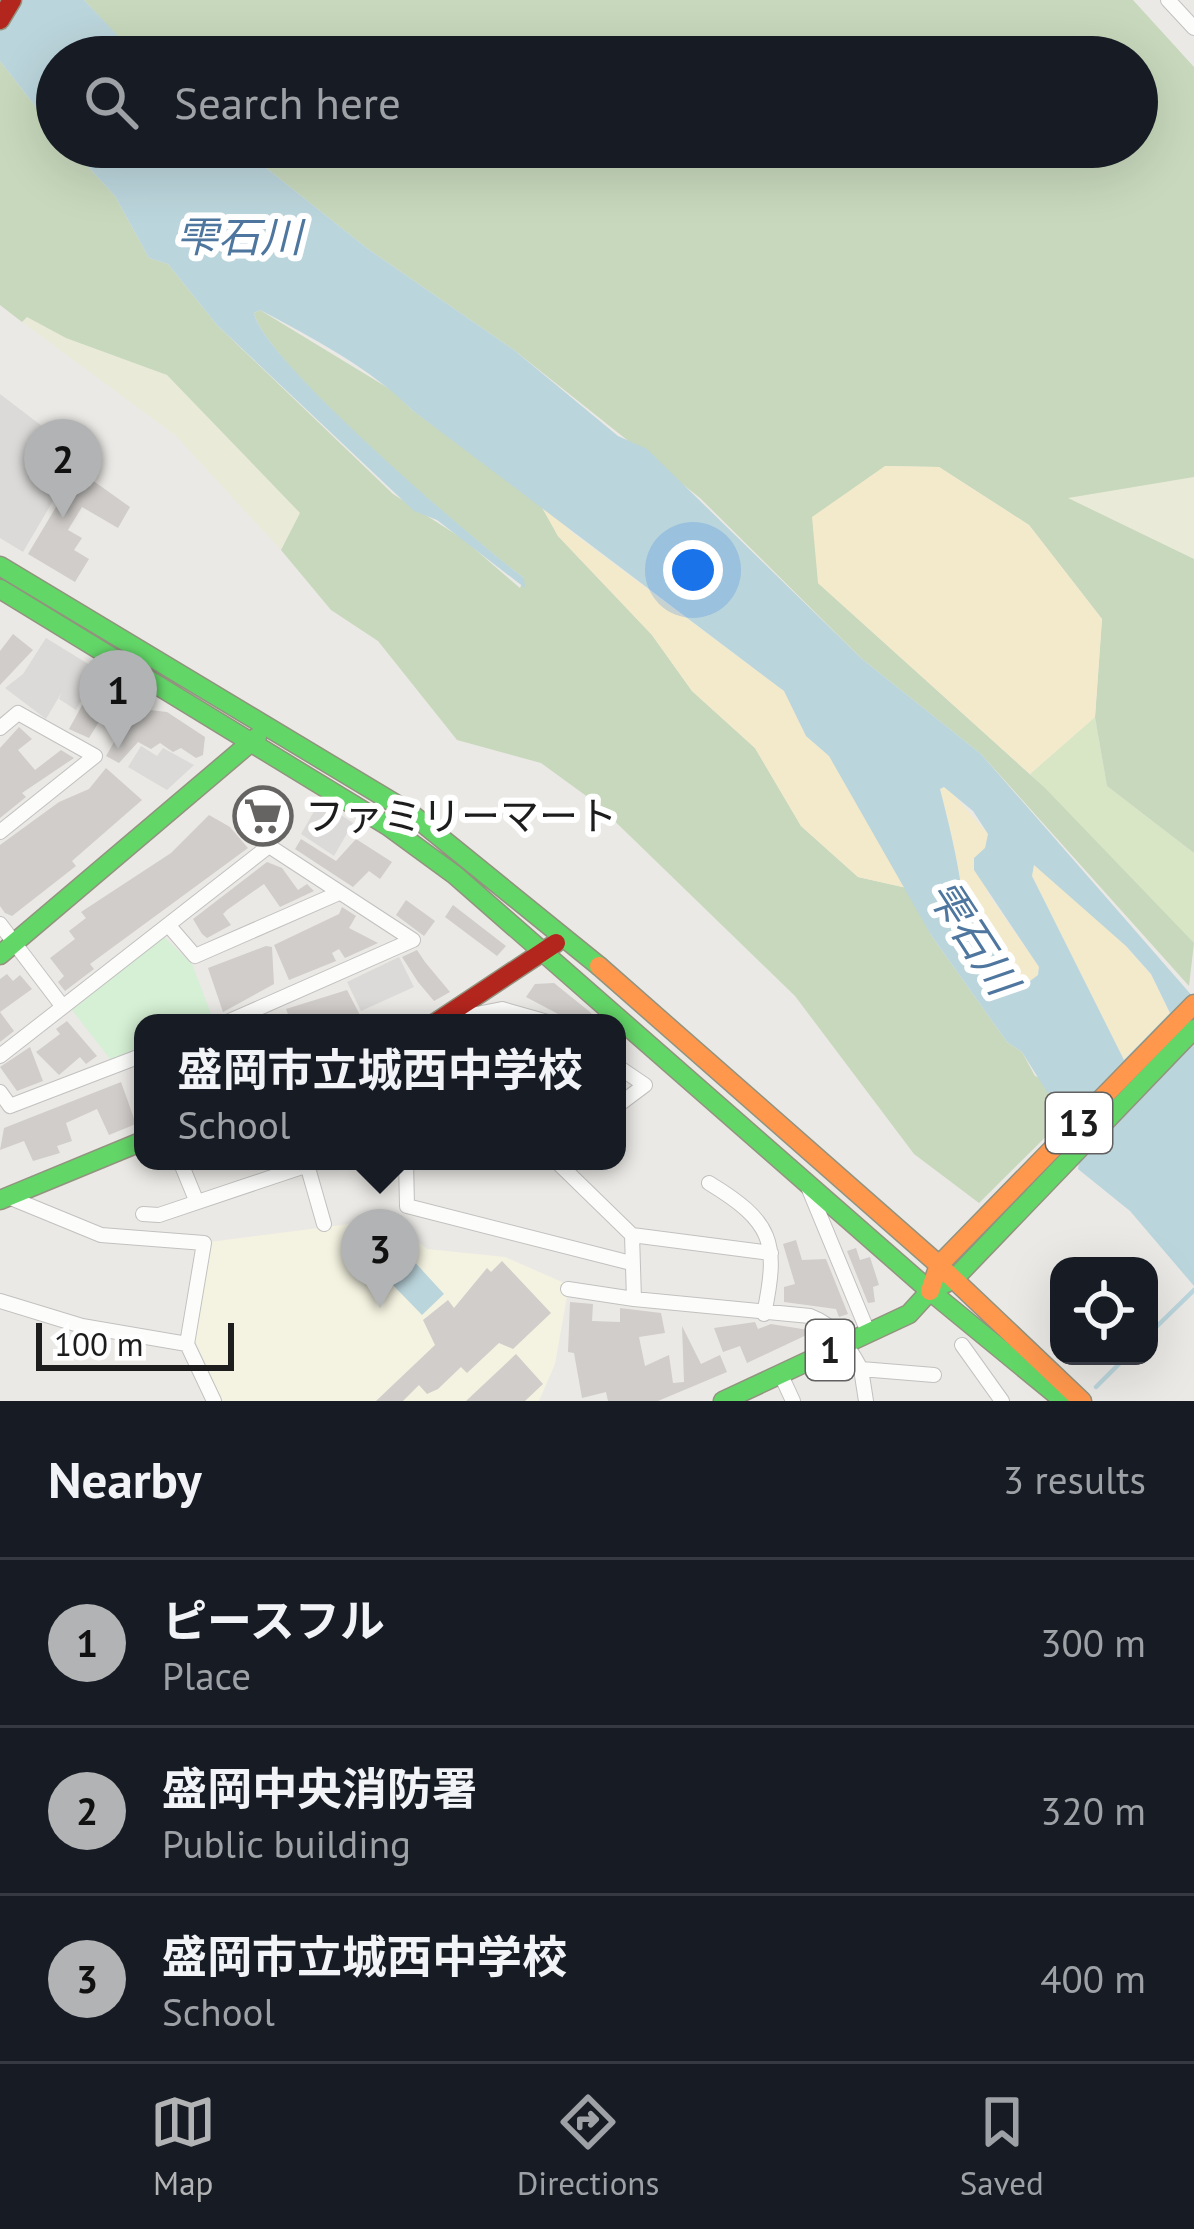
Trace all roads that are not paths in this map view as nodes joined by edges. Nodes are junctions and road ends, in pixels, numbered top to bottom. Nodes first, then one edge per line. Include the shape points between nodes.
1 (12, 0) edge
2 (1168, 0) edge
3 (0, 20) edge
4 (1194, 28) edge
5 (0, 566) edge
6 (28, 582) junction
7 (4, 598) edge
8 (269, 725) junction
9 (0, 728) edge
10 (251, 742) junction
11 (0, 832) edge
12 (339, 893) junction
13 (0, 924) edge
14 (170, 927) junction
15 (564, 936) junction
16 (8, 950) edge
17 (547, 950) junction
18 (1194, 1004) edge
19 (63, 1007) junction
20 (245, 1014) edge
21 (451, 1014) edge
22 (479, 1014) edge
23 (520, 1014) edge
24 (619, 1014) edge
25 (626, 1020) edge
26 (1194, 1029) edge
27 (0, 1056) edge
28 (134, 1058) edge
29 (626, 1072) edge
30 (0, 1092) edge
31 (626, 1099) edge
32 (134, 1145) edge
33 (184, 1170) edge
34 (287, 1170) edge
35 (313, 1170) edge
36 (406, 1170) edge
37 (565, 1170) edge
38 (804, 1178) junction
39 (709, 1183) dead end
40 (3, 1198) edge
41 (196, 1200) junction
42 (143, 1214) dead end
43 (324, 1224) dead end
44 (632, 1235) junction
45 (971, 1248) junction
46 (771, 1253) junction
47 (632, 1264) junction
48 (946, 1272) junction
49 (568, 1289) dead end
50 (930, 1291) junction
51 (634, 1299) junction
52 (0, 1301) edge
53 (764, 1314) junction
54 (868, 1332) junction
55 (846, 1342) junction
56 (187, 1344) junction
57 (962, 1345) dead end
58 (861, 1369) junction
59 (780, 1373) junction
60 (934, 1375) dead end
61 (214, 1401) edge
62 (723, 1401) edge
63 (793, 1401) edge
64 (866, 1401) edge
65 (1002, 1401) edge
66 (1064, 1401) edge
67 (1082, 1401) edge

1 - 3 street
2 - 4 street
5 - 6 street
6 - 7 street
6 - 8 street
7 - 10 street
8 - 10 street
8 - 15 street via 410,812
9 - 11 street via 18,713 95,756
10 - 16 street
10 - 17 street via 388,826
12 - 14 street via 195,956
12 - 14 street via 269,846
12 - 20 street via 413,940
13 - 16 street
14 - 19 street
15 - 17 street
15 - 48 street
16 - 19 street
17 - 21 street
17 - 24 street
18 - 45 street, 13
19 - 27 street
22 - 23 street
25 - 38 street
26 - 45 street, 13
28 - 30 street via 10,1106
29 - 31 street via 645,1085
32 - 40 street
33 - 41 street
34 - 41 street
35 - 43 street
36 - 47 street via 407,1206
37 - 44 street
38 - 50 street
38 - 54 street
39 - 46 street via 754,1210
40 - 56 street via 101,1234 204,1243
41 - 42 street
44 - 46 street
44 - 47 street
45 - 48 street, 13
46 - 53 street
47 - 51 street
48 - 50 street
48 - 67 street
49 - 51 street
50 - 54 street, 1 via 909,1314
50 - 66 street
51 - 53 street
52 - 56 street
53 - 55 street via 810,1316
54 - 55 street, 1
55 - 58 street
55 - 59 street, 1
56 - 61 street
57 - 65 street
58 - 60 street
58 - 64 street
59 - 62 street, 1
59 - 63 street

